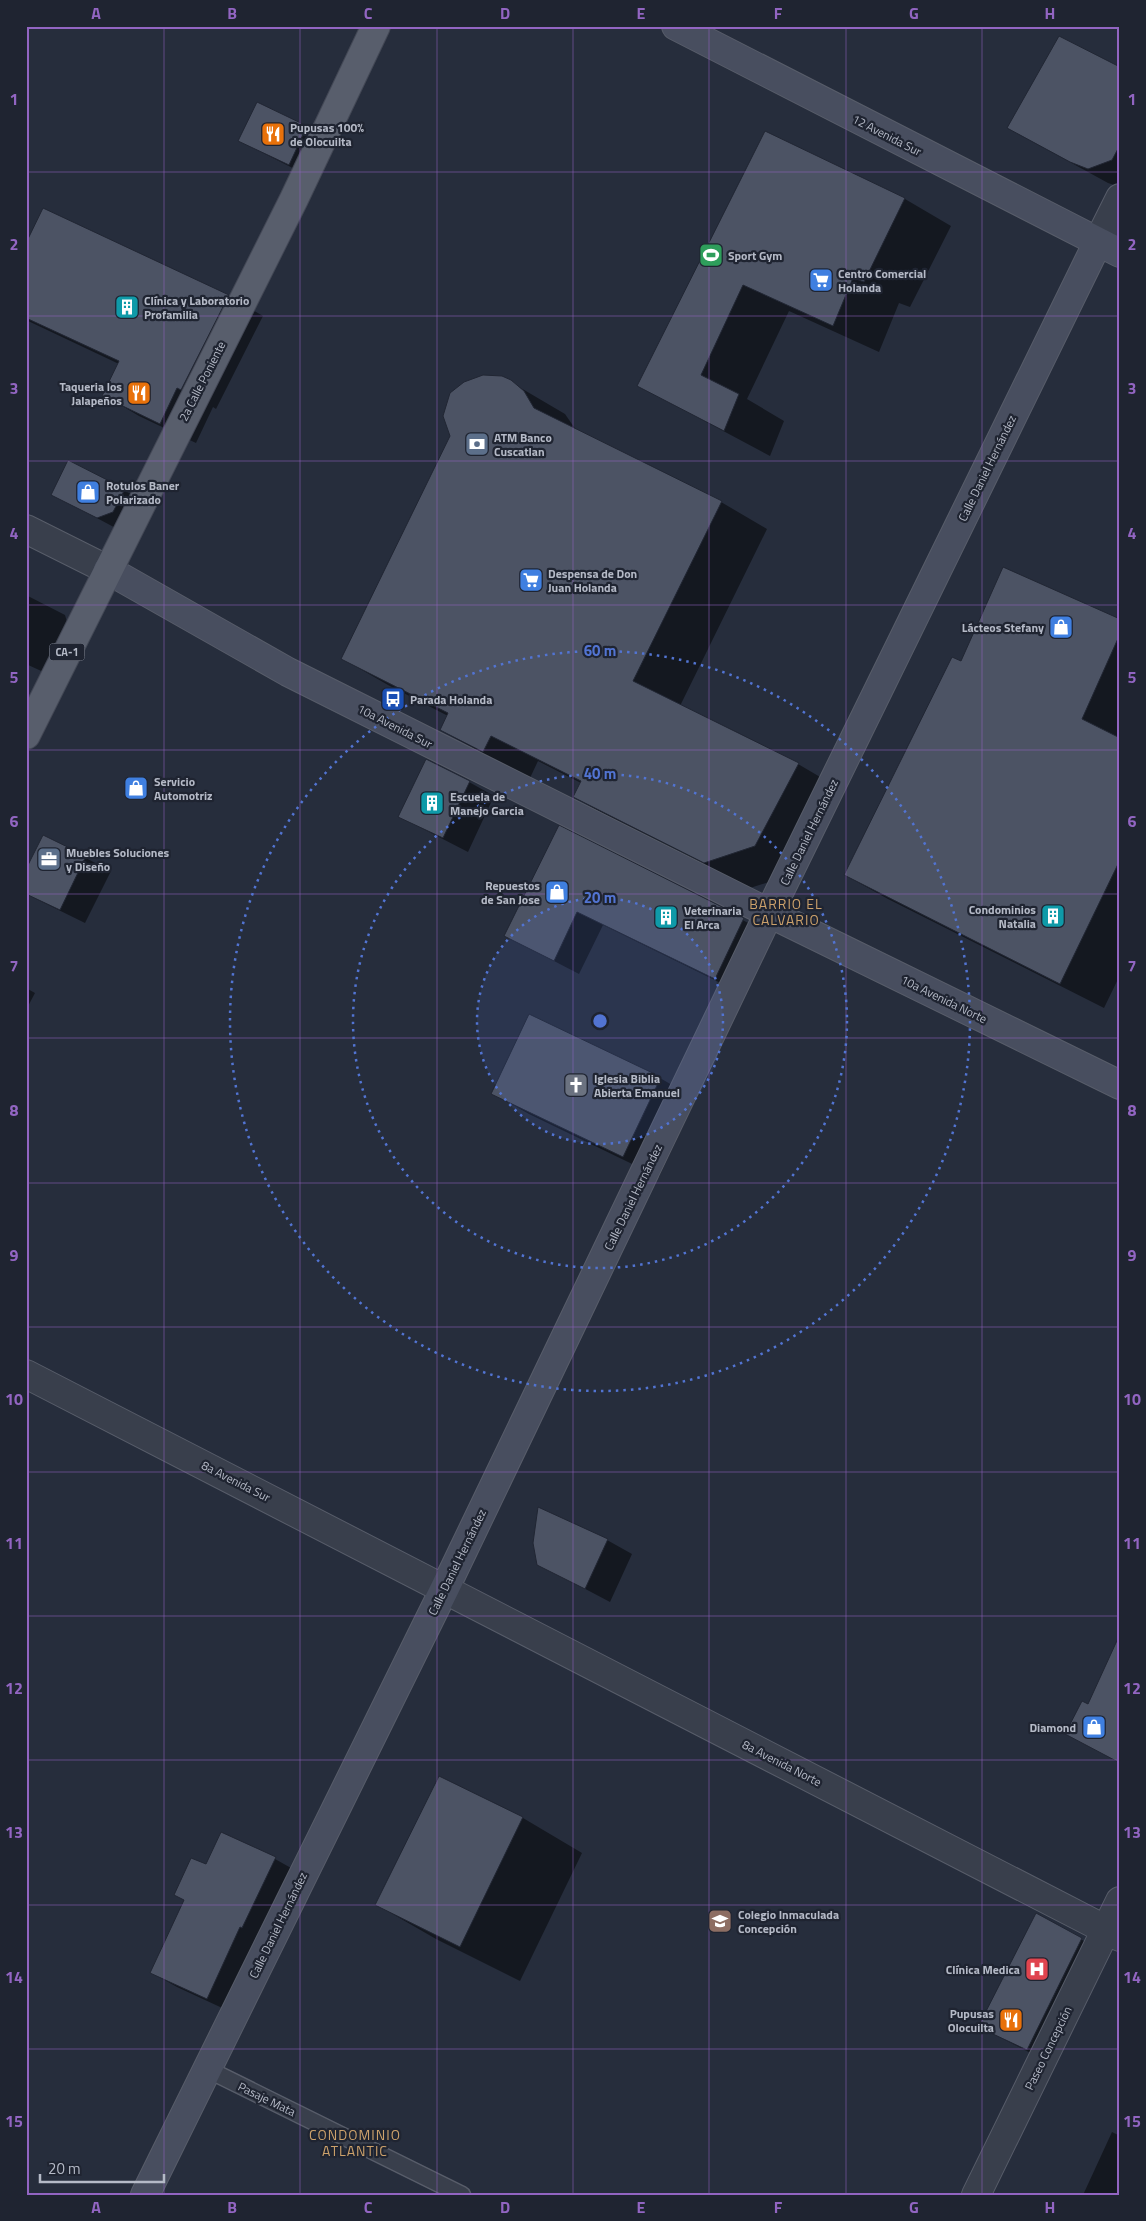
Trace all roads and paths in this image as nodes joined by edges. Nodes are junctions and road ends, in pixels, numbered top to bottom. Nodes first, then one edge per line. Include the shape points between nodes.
1 (376, 26) edge
2 (676, 26) edge
3 (1120, 198) edge
4 (1109, 248) edge
5 (26, 529) edge
6 (108, 570) junction
7 (26, 735) edge
8 (769, 914) junction
9 (1120, 1085) edge
10 (26, 1374) edge
11 (445, 1588) junction
12 (1120, 1902) edge
13 (1113, 1934) edge
14 (207, 2069) junction
15 (145, 2195) edge
16 (462, 2195) edge
17 (976, 2195) edge

1 - 6 main road, 2a Calle Poniente / CA-1 via 294,199
2 - 4 street, 12 Avenida Sur
3 - 4 street, Calle Daniel Hernández
4 - 8 street, Calle Daniel Hernández
5 - 6 street, 10a Avenida Sur
6 - 7 main road, 2a Calle Poniente / CA-1
6 - 8 street, 10a Avenida Sur via 288,672
8 - 9 street, 10a Avenida Norte
8 - 11 street, Calle Daniel Hernández
10 - 11 street, 8a Avenida Sur
11 - 13 street, 8a Avenida Norte
11 - 14 street, Calle Daniel Hernández
12 - 13 street, Paseo Concepción
13 - 17 street, Paseo Concepción
14 - 15 street, Calle Daniel Hernández
14 - 16 lane, Pasaje Mata

